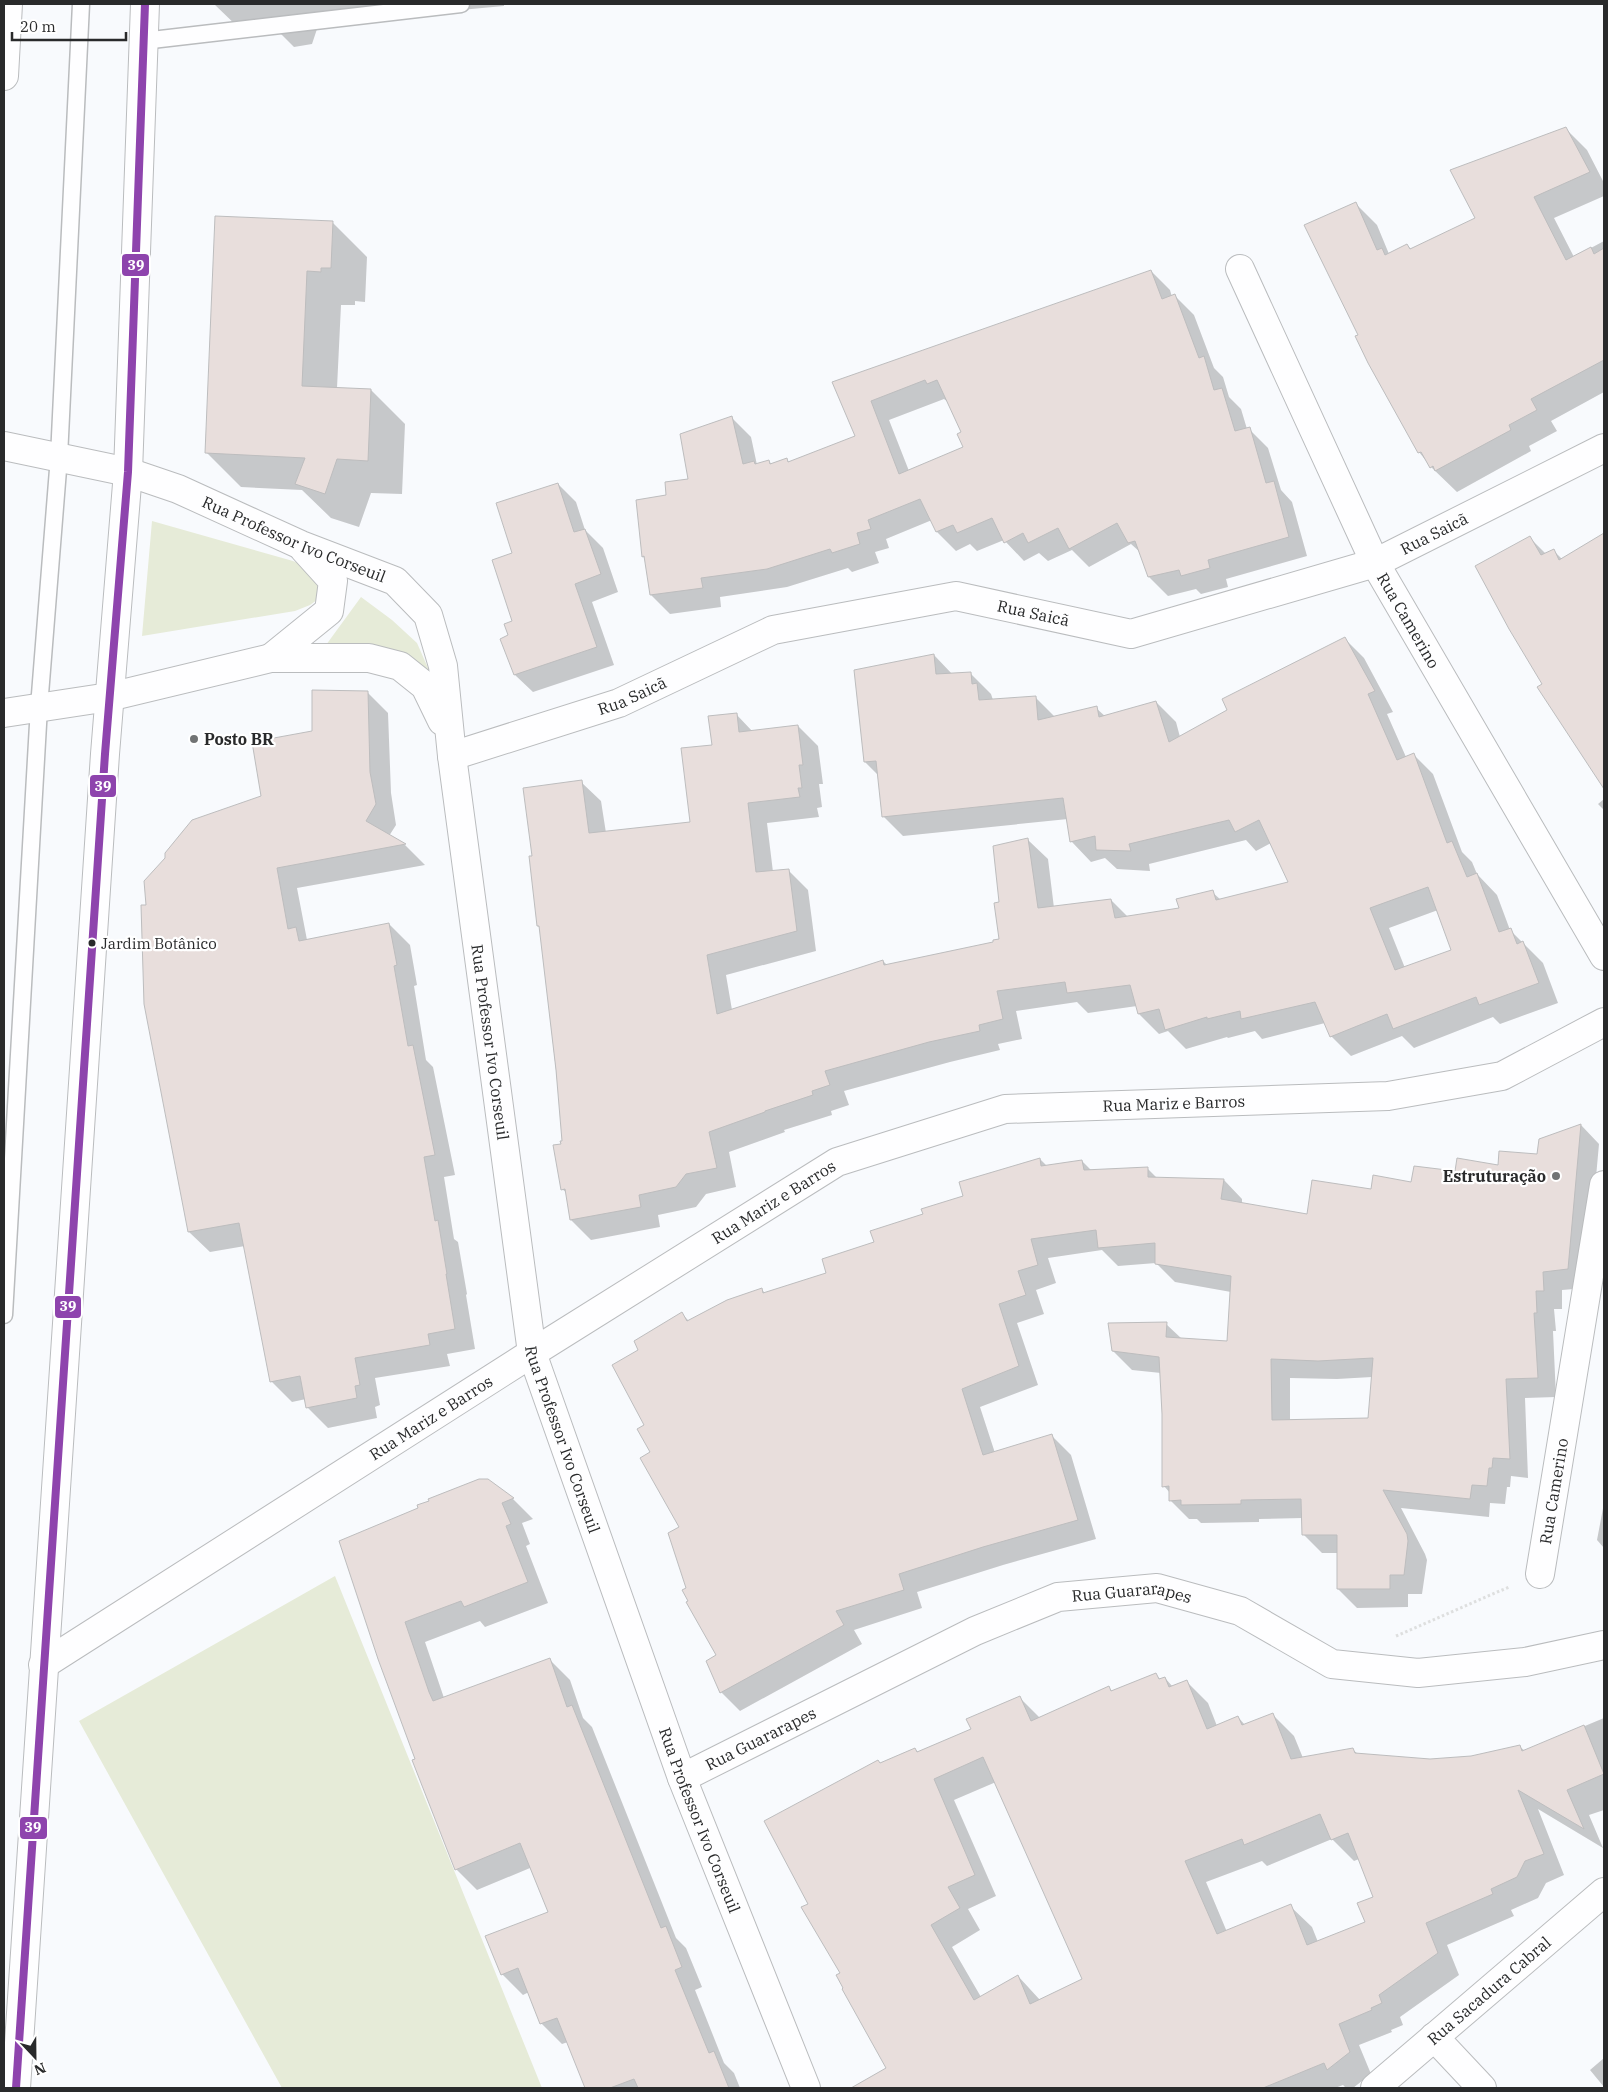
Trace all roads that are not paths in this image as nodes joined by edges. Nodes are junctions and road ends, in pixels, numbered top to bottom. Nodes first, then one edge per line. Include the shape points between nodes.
1 (8, 4) edge
2 (81, 4) edge
3 (145, 4) edge
4 (461, 4) edge
5 (143, 41) junction
6 (4, 76) edge
7 (1240, 269) dead end
8 (4, 446) edge
9 (1604, 448) edge
10 (59, 457) junction
11 (128, 472) junction
12 (301, 545) junction
13 (1376, 562) junction
14 (271, 658) junction
15 (109, 697) junction
16 (39, 707) junction
17 (4, 713) edge
18 (452, 756) junction
19 (1604, 956) edge
20 (1604, 1022) edge
21 (1604, 1185) edge
22 (4, 1315) edge
23 (532, 1353) junction
24 (1540, 1574) road end
25 (1604, 1645) edge
26 (43, 1665) junction
27 (682, 1778) junction
28 (1604, 1892) edge
29 (1434, 2037) junction
30 (16, 2088) edge
31 (806, 2088) edge
32 (1375, 2088) edge
33 (1482, 2088) edge

1 - 6 street
2 - 10 lane
3 - 5 street
4 - 5 lane
5 - 11 street
7 - 13 street, Rua Camerino
8 - 10 street, Rua Professor Ivo Corseuil
9 - 13 street, Rua Saicã
10 - 11 street, Rua Professor Ivo Corseuil
10 - 16 lane
11 - 12 street, Rua Professor Ivo Corseuil via 178,489
11 - 15 street
12 - 14 street via 333,581 329,611
12 - 18 street, Rua Professor Ivo Corseuil via 395,581 428,615 443,666
13 - 18 street, Rua Saicã via 1131,634 956,596 773,630 619,703
13 - 19 street, Rua Camerino
14 - 15 street, Rua Professor Ivo Corseuil
14 - 18 street, Rua Professor Ivo Corseuil via 369,658 400,666 425,686 440,715
15 - 16 street, Rua Professor Ivo Corseuil
15 - 26 street
16 - 17 street, Rua Professor Ivo Corseuil
16 - 22 lane
18 - 23 street, Rua Professor Ivo Corseuil
20 - 23 street, Rua Mariz e Barros via 1502,1076 1388,1096 1005,1109 837,1162
21 - 24 street, Rua Camerino
23 - 26 street, Rua Mariz e Barros
23 - 27 street, Rua Professor Ivo Corseuil
25 - 27 street, Rua Guararapes via 1525,1662 1418,1673 1332,1664 1240,1611 1157,1588 1058,1596 975,1631
26 - 30 street
27 - 31 street, Rua Professor Ivo Corseuil
28 - 29 street, Rua Sacadura Cabral
29 - 32 street, Rua Sacadura Cabral
29 - 33 street

